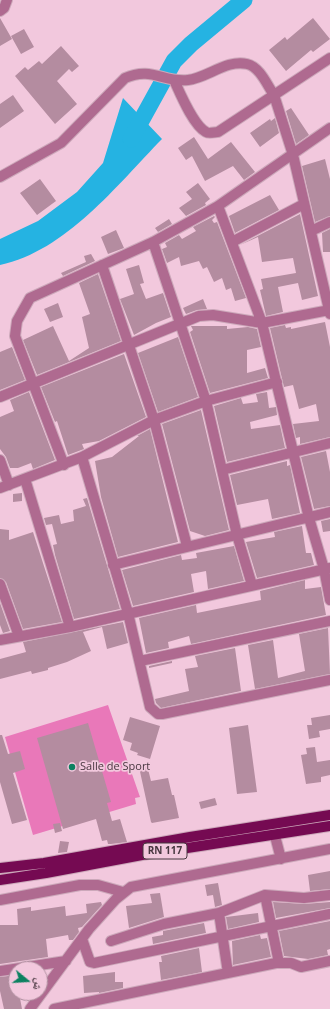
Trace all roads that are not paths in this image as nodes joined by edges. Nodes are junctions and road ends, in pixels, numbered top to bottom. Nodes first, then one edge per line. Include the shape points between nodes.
1 (7, 0) edge
2 (0, 11) edge
3 (329, 62) edge
4 (174, 80) junction
5 (274, 95) junction
6 (330, 128) edge
7 (293, 155) junction
8 (0, 177) edge
9 (304, 204) junction
10 (218, 206) junction
11 (330, 222) edge
12 (311, 231) junction
13 (153, 242) junction
14 (232, 242) junction
15 (102, 265) junction
16 (330, 312) edge
17 (262, 323) junction
18 (180, 324) junction
19 (128, 345) junction
20 (277, 382) junction
21 (33, 384) junction
22 (0, 397) edge
23 (206, 400) junction
24 (154, 420) junction
25 (330, 443) edge
26 (293, 452) junction
27 (82, 457) junction
28 (0, 460) edge
29 (64, 465) junction
30 (222, 470) junction
31 (25, 479) junction
32 (5, 486) edge
33 (330, 512) edge
34 (309, 518) junction
35 (237, 535) junction
36 (187, 546) junction
37 (113, 565) junction
38 (327, 568) edge
39 (0, 584) edge
40 (252, 585) junction
41 (330, 600) edge
42 (128, 612) junction
43 (330, 620) edge
44 (70, 627) junction
45 (19, 636) junction
46 (0, 640) edge
47 (140, 661) junction
48 (330, 680) edge
49 (330, 815) edge
50 (330, 826) edge
51 (275, 836) junction
52 (330, 849) edge
53 (281, 859) junction
54 (0, 868) edge
55 (0, 880) edge
56 (123, 892) junction
57 (265, 895) junction
58 (330, 895) edge
59 (0, 900) edge
60 (219, 913) junction
61 (330, 914) edge
62 (271, 926) junction
63 (222, 936) junction
64 (82, 939) junction
65 (111, 941) dead end
66 (66, 961) junction
67 (330, 961) edge
68 (279, 963) junction
69 (0, 971) edge
70 (228, 973) junction
71 (30, 1009) edge
72 (54, 1009) edge

1 - 2 street
3 - 5 street
4 - 5 street via 189,80 220,68 240,63 248,64 256,68
4 - 5 street via 194,120 204,132 209,133 218,132
4 - 8 street via 155,74 136,73 125,78 61,143
5 - 7 street
6 - 7 street
7 - 9 street
7 - 10 street
9 - 12 street
9 - 14 street
10 - 13 street
10 - 14 street
11 - 12 street
12 - 16 street
13 - 15 street
13 - 18 street
14 - 17 street
15 - 19 street
15 - 21 street via 30,298 21,311 15,336
16 - 17 street
17 - 18 street via 208,315
17 - 20 street
18 - 19 street
18 - 23 street
19 - 21 street
19 - 24 street
20 - 23 street
20 - 26 street
21 - 22 street
21 - 29 street
23 - 24 street
23 - 30 street
24 - 27 street
24 - 36 street
25 - 26 street
26 - 30 street
26 - 34 street
27 - 29 street
27 - 37 street
28 - 32 street
29 - 31 street
30 - 35 street
31 - 32 street
31 - 44 street
33 - 34 street
34 - 35 street
34 - 38 street
35 - 36 street
35 - 40 street
36 - 37 street
37 - 42 street
38 - 40 street
38 - 41 street
39 - 45 street
40 - 42 street
42 - 44 street
42 - 47 street
43 - 47 street
44 - 45 street
45 - 46 street
47 - 48 street via 150,708 158,714
49 - 54 main road, RN 117 via 44,863
50 - 51 main road, RN 117
51 - 53 street
51 - 55 main road, RN 117 via 142,855 46,874
52 - 53 street
53 - 56 street via 131,887
56 - 59 street via 98,885 80,885
56 - 64 street
57 - 58 street via 304,898
57 - 60 street
57 - 62 street
60 - 63 street
60 - 65 street via 164,924
61 - 62 street
62 - 63 street
62 - 68 street
63 - 64 street via 94,963 90,962
63 - 70 street
64 - 66 street
66 - 69 street
66 - 71 street
67 - 68 street via 301,967 291,963
68 - 70 street
70 - 72 street

